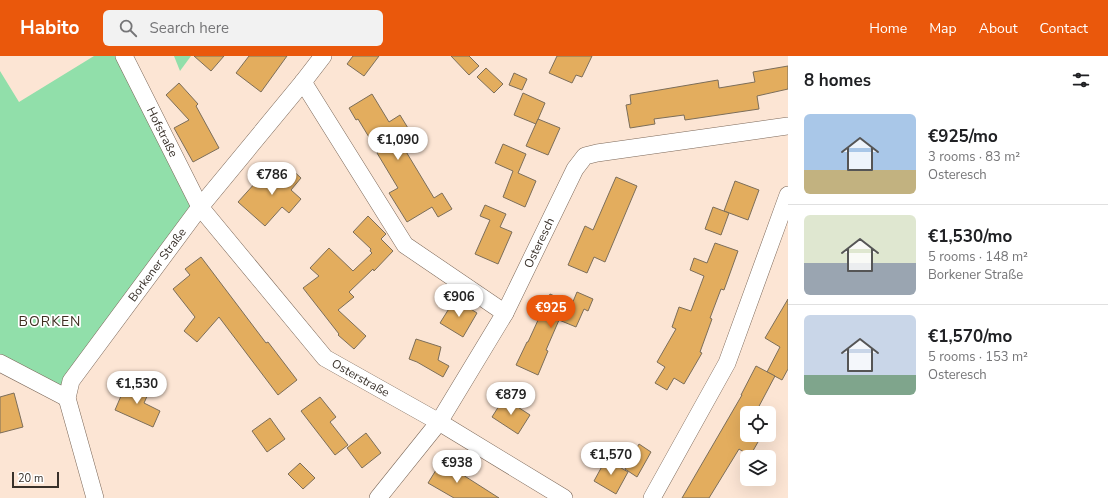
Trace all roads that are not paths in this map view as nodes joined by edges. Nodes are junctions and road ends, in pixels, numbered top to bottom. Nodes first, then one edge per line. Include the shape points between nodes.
1 (124, 56) edge
2 (322, 56) edge
3 (303, 82) junction
4 (788, 126) edge
5 (788, 195) edge
6 (200, 207) junction
7 (505, 313) junction
8 (0, 363) edge
9 (67, 398) junction
10 (439, 422) junction
11 (95, 498) edge
12 (378, 498) edge
13 (564, 498) edge
14 (652, 498) edge

1 - 6 street, Hofstraße
2 - 3 street, Borkener Straße
3 - 6 street, Borkener Straße
3 - 7 street via 405,245
4 - 7 street, Osteresch via 585,156 575,169
5 - 14 street via 727,363
6 - 9 street, Borkener Straße via 71,381
6 - 10 street, Osterstraße via 325,358
7 - 10 street, Osteresch
8 - 9 street
9 - 11 street
10 - 12 street, Osteresch
10 - 13 street, Osterstraße

